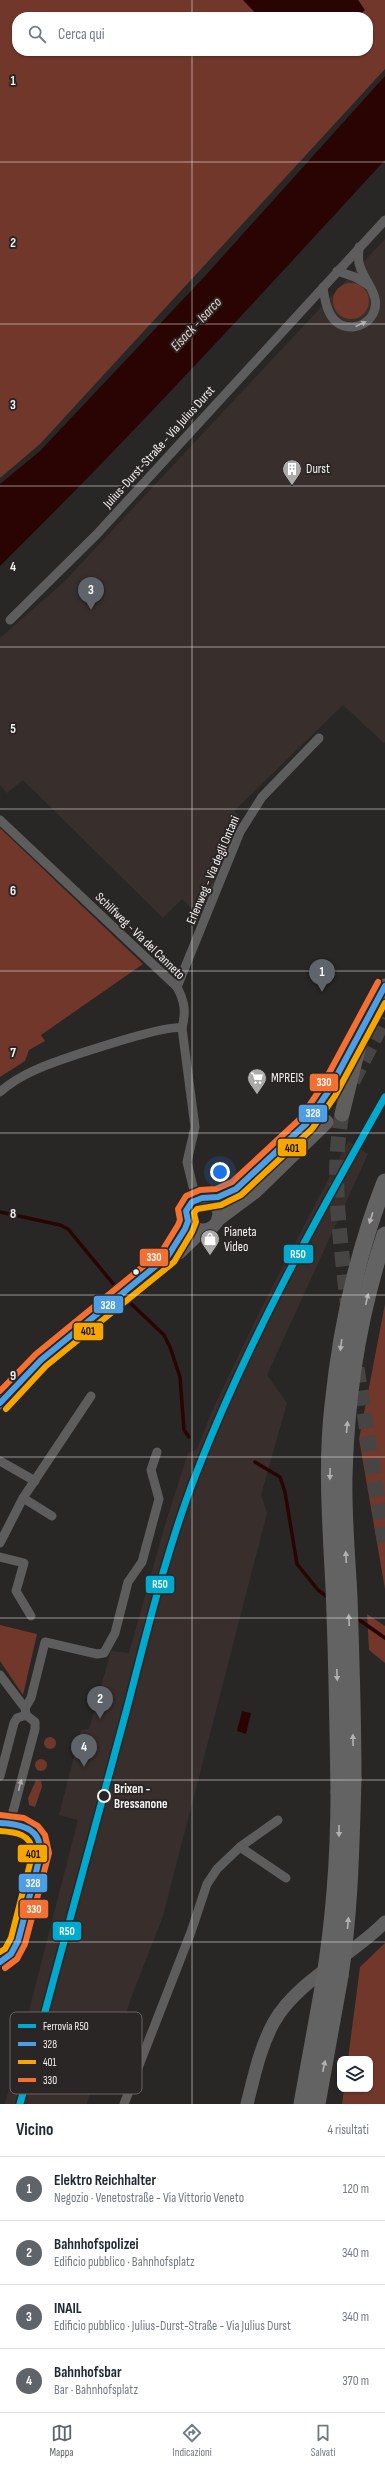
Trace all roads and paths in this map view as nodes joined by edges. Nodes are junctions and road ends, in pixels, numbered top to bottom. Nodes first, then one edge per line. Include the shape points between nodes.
1 (385, 220) edge
2 (359, 247) junction
3 (337, 271) junction
4 (369, 286) junction
5 (323, 287) junction
6 (10, 620) dead end
7 (319, 738) dead end
8 (0, 820) edge
9 (385, 986) edge
10 (177, 987) junction
11 (368, 1020) junction
12 (182, 1028) junction
13 (0, 1092) edge
14 (342, 1114) tunnel mouth
15 (326, 1122) dead end
16 (385, 1182) edge
17 (202, 1199) junction
18 (219, 1218) junction
19 (188, 1222) junction
20 (202, 1231) junction
21 (385, 1235) edge
22 (168, 1256) junction
23 (91, 1396) dead end
24 (0, 1403) edge
25 (157, 1452) dead end
26 (0, 1461) edge
27 (35, 1481) junction
28 (23, 1498) junction
29 (52, 1516) dead end
30 (0, 1543) edge
31 (0, 1557) edge
32 (341, 1592) junction
33 (31, 1616) dead end
34 (0, 1675) edge
35 (26, 1712) junction
36 (0, 1776) edge
37 (278, 1820) dead end
38 (0, 1823) edge
39 (10, 1823) junction
40 (240, 1847) junction
41 (286, 1878) dead end
42 (385, 1922) edge
43 (0, 1962) edge
44 (142, 2058) edge
45 (128, 2094) edge
46 (124, 2104) edge
47 (247, 2104) edge
48 (302, 2104) edge
49 (317, 2104) edge

1 - 2 street, Julius-Durst-Straße - Via Julius Durst
2 - 3 street, Julius-Durst-Straße - Via Julius Durst
2 - 4 street via 359,263
3 - 4 street via 355,277
3 - 5 street, Julius-Durst-Straße - Via Julius Durst
5 -> 4 street via 329,312 334,320 353,327 365,323 374,311 375,296
5 - 6 street, Julius-Durst-Straße - Via Julius Durst via 97,534
7 - 10 street, Erlenweg - Via degli Ontani via 262,796 240,832
8 - 10 street, Schilfweg - Via del Canneto
9 - 11 main road
10 - 12 street, Schilfweg - Via del Canneto via 185,1007
11 - 14 main road via 355,1058
11 - 17 main road via 328,1092 306,1124 236,1189
12 - 13 street via 158,1031 61,1060 32,1071
12 - 17 street, Schilfweg - Via del Canneto via 195,1115 195,1127 187,1162 188,1174
15 - 18 main road via 254,1192
16 -> 32 highway via 371,1217 351,1292 332,1405 330,1486
17 - 18 main road via 216,1204
17 - 19 main road via 188,1206
18 - 20 main road via 213,1227
19 - 20 main road
19 - 22 main road
20 - 22 main road via 179,1253
32 -> 21 highway via 344,1476 350,1398 367,1300
22 - 24 main road via 41,1360
23 - 27 street
25 - 35 street via 151,1470 159,1499 142,1562 128,1582 115,1633 104,1653 97,1654 45,1642
26 - 27 street
27 - 28 street
28 - 29 street
28 - 30 street
31 - 33 street via 24,1563 16,1592
32 -> 48 highway, bridge via 336,1636 338,1863 331,1938
49 -> 32 highway, bridge via 347,1927 352,1856 350,1645
34 - 35 street
35 - 36 street via 14,1723
39 -> 35 street via 35,1729 35,1722
37 - 40 street
38 - 39 street
39 - 43 street via 24,1825 35,1833 41,1853 18,1941 11,1954
40 - 41 street
40 - 44 street via 217,1869 206,1884 191,1932
42 - 47 main road via 303,1989 274,2022 261,2053
45 - 46 street

